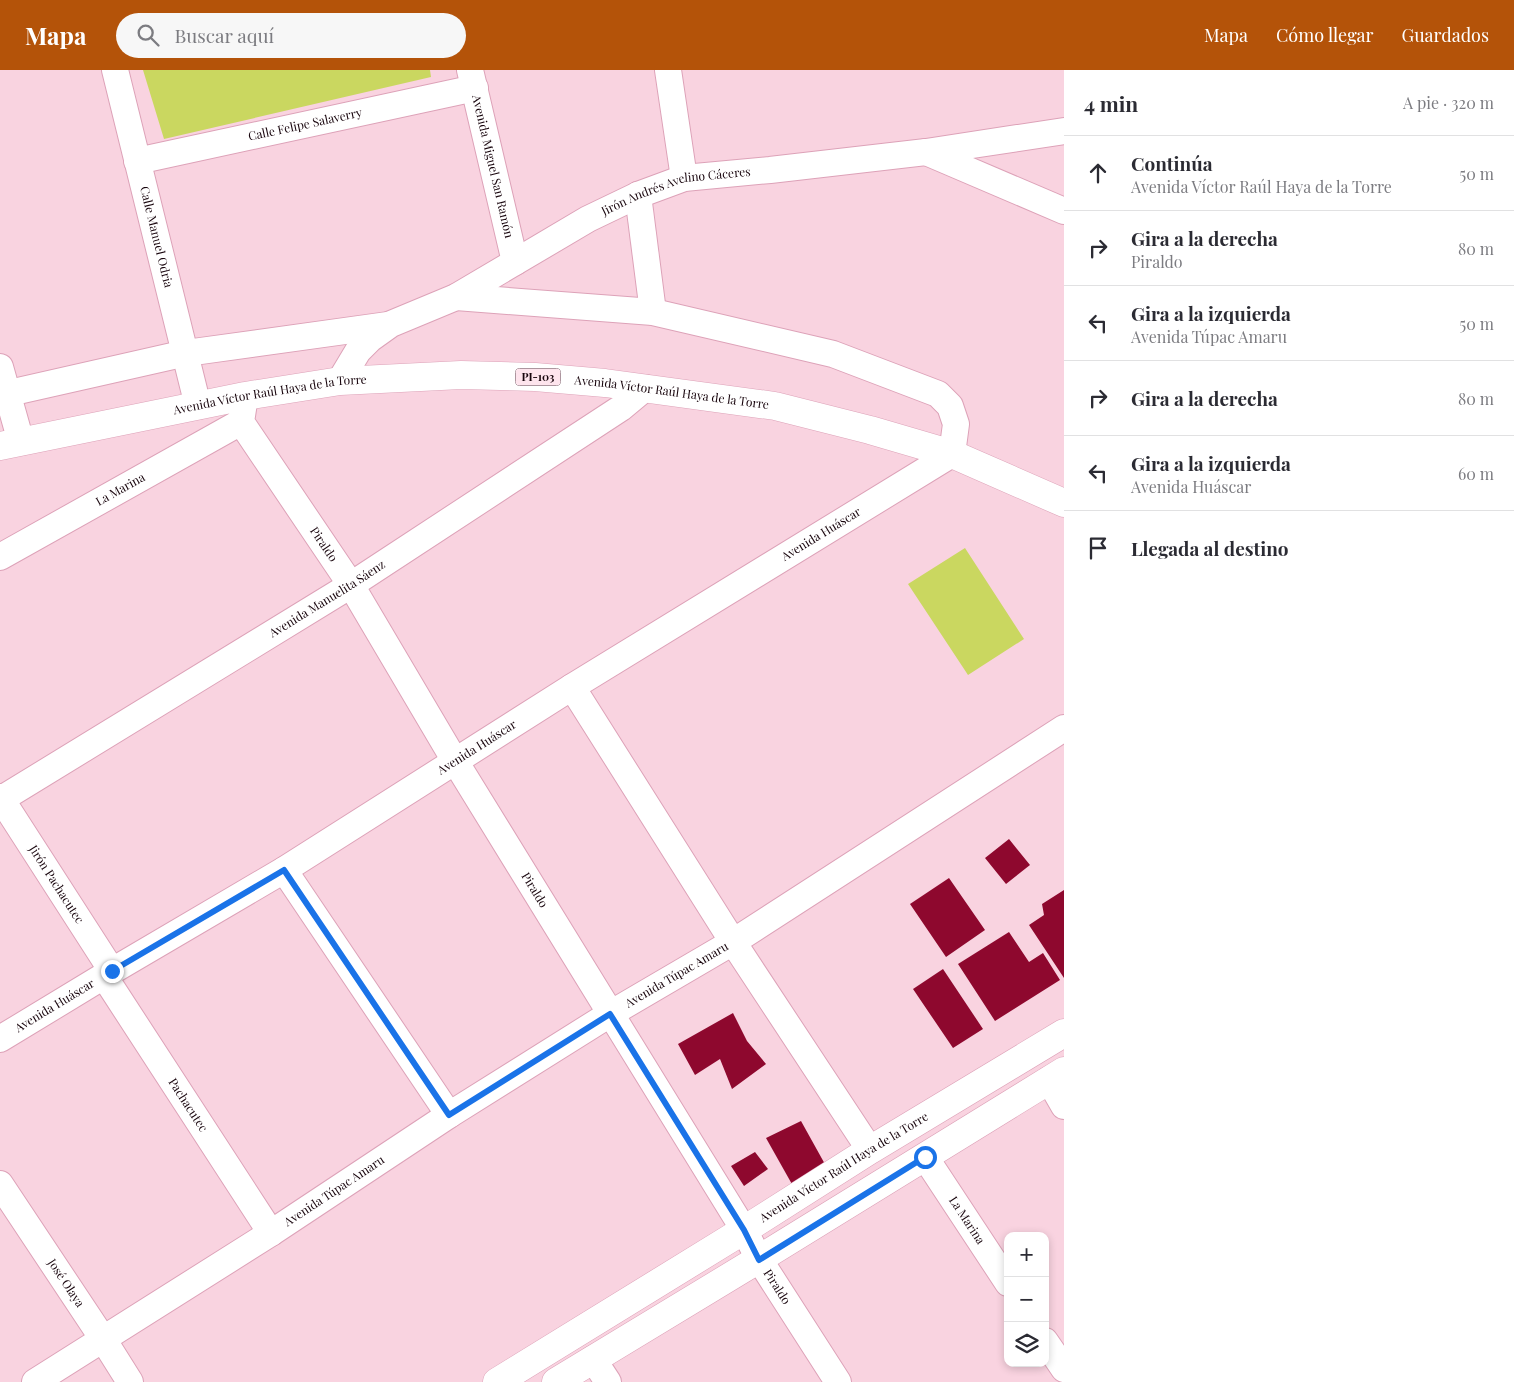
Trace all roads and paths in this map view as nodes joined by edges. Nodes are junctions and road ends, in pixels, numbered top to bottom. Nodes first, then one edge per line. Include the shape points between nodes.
1 (114, 70) edge
2 (668, 70) edge
3 (472, 79) edge
4 (1064, 131) edge
5 (926, 152) junction
6 (137, 161) junction
7 (684, 178) junction
8 (638, 195) junction
9 (1064, 211) edge
10 (515, 262) junction
11 (456, 297) junction
12 (653, 312) junction
13 (391, 324) junction
14 (186, 353) junction
15 (0, 367) edge
16 (340, 381) junction
17 (646, 388) junction
18 (4, 394) edge
19 (198, 406) junction
20 (243, 409) junction
21 (10, 444) edge
22 (952, 454) junction
23 (1064, 503) edge
24 (0, 557) edge
25 (351, 584) junction
26 (572, 686) junction
27 (1064, 728) edge
28 (454, 761) junction
29 (0, 799) edge
30 (284, 870) junction
31 (733, 942) junction
32 (108, 973) junction
33 (610, 1014) junction
34 (1064, 1033) edge
35 (0, 1039) edge
36 (1057, 1075) edge
37 (1064, 1106) edge
38 (449, 1115) junction
39 (870, 1150) junction
40 (925, 1157) junction
41 (0, 1184) edge
42 (744, 1230) junction
43 (271, 1233) junction
44 (759, 1260) junction
45 (1004, 1277) edge
46 (103, 1339) junction
47 (1049, 1347) edge
48 (593, 1359) junction
49 (1064, 1369) edge
50 (35, 1382) edge
51 (130, 1382) edge
52 (497, 1382) edge
53 (556, 1382) edge
54 (608, 1382) edge
55 (838, 1382) edge

1 - 6 street, Calle Manuel Odria
2 - 7 street
3 - 6 street, Calle Felipe Salaverry
3 - 10 street, Avenida Miguel San Ramón
4 - 5 street, Jirón Andrés Avelino Cáceres
5 - 7 street, Jirón Andrés Avelino Cáceres
5 - 9 street
6 - 14 street, Calle Manuel Odria
7 - 8 street, Jirón Andrés Avelino Cáceres
8 - 10 street, Jirón Andrés Avelino Cáceres via 588,218
8 - 12 street
10 - 11 street, Jirón Andrés Avelino Cáceres
11 - 12 street
11 - 13 street, Jirón Andrés Avelino Cáceres
12 - 22 street via 833,354 938,394 950,406 956,424
13 - 14 street
13 - 16 street, Jirón Andrés Avelino Cáceres via 358,351
14 - 18 street
14 - 19 street, Calle Manuel Odria
15 - 18 street
16 - 17 main road, Avenida Víctor Raúl Haya de la Torre / PI-103 via 461,375 535,377
16 - 20 main road, Avenida Víctor Raúl Haya de la Torre / PI-103
17 - 22 main road, Avenida Víctor Raúl Haya de la Torre / PI-103 via 775,406
17 - 25 street, Avenida Manuelita Sáenz via 622,408
18 - 21 street
19 - 20 main road, Avenida Víctor Raúl Haya de la Torre / PI-103
19 - 21 main road, Avenida Víctor Raúl Haya de la Torre / PI-103
20 - 24 street, La Marina
20 - 25 street, Piraldo
22 - 23 main road, Avenida Víctor Raúl Haya de la Torre / PI-103
22 - 26 street, Avenida Huáscar
25 - 28 street, Piraldo
25 - 29 street, Avenida Manuelita Sáenz
26 - 28 street, Avenida Huáscar
26 - 31 street
27 - 31 street, Avenida Túpac Amaru
28 - 30 street, Avenida Huáscar
28 - 33 street, Piraldo
29 - 32 street, Jirón Pachacutec
30 - 32 street, Avenida Huáscar
30 - 38 street
31 - 33 street, Avenida Túpac Amaru
31 - 39 street
32 - 35 street, Avenida Huáscar
32 - 43 street, Pachacutec
33 - 38 street, Avenida Túpac Amaru
33 - 42 street, Piraldo
34 - 39 main road, Avenida Víctor Raúl Haya de la Torre
36 - 37 street
36 - 40 main road
38 - 43 street, Avenida Túpac Amaru
39 - 42 main road, Avenida Víctor Raúl Haya de la Torre
40 - 44 main road
40 - 45 street, La Marina
41 - 46 street, José Olaya
42 - 44 street, Piraldo
42 - 52 main road, Avenida Víctor Raúl Haya de la Torre
43 - 46 street, Avenida Túpac Amaru
44 - 48 main road
44 - 55 street, Piraldo
46 - 50 street, Avenida Túpac Amaru
46 - 51 street, José Olaya
47 - 49 street
48 - 53 main road
48 - 54 street

